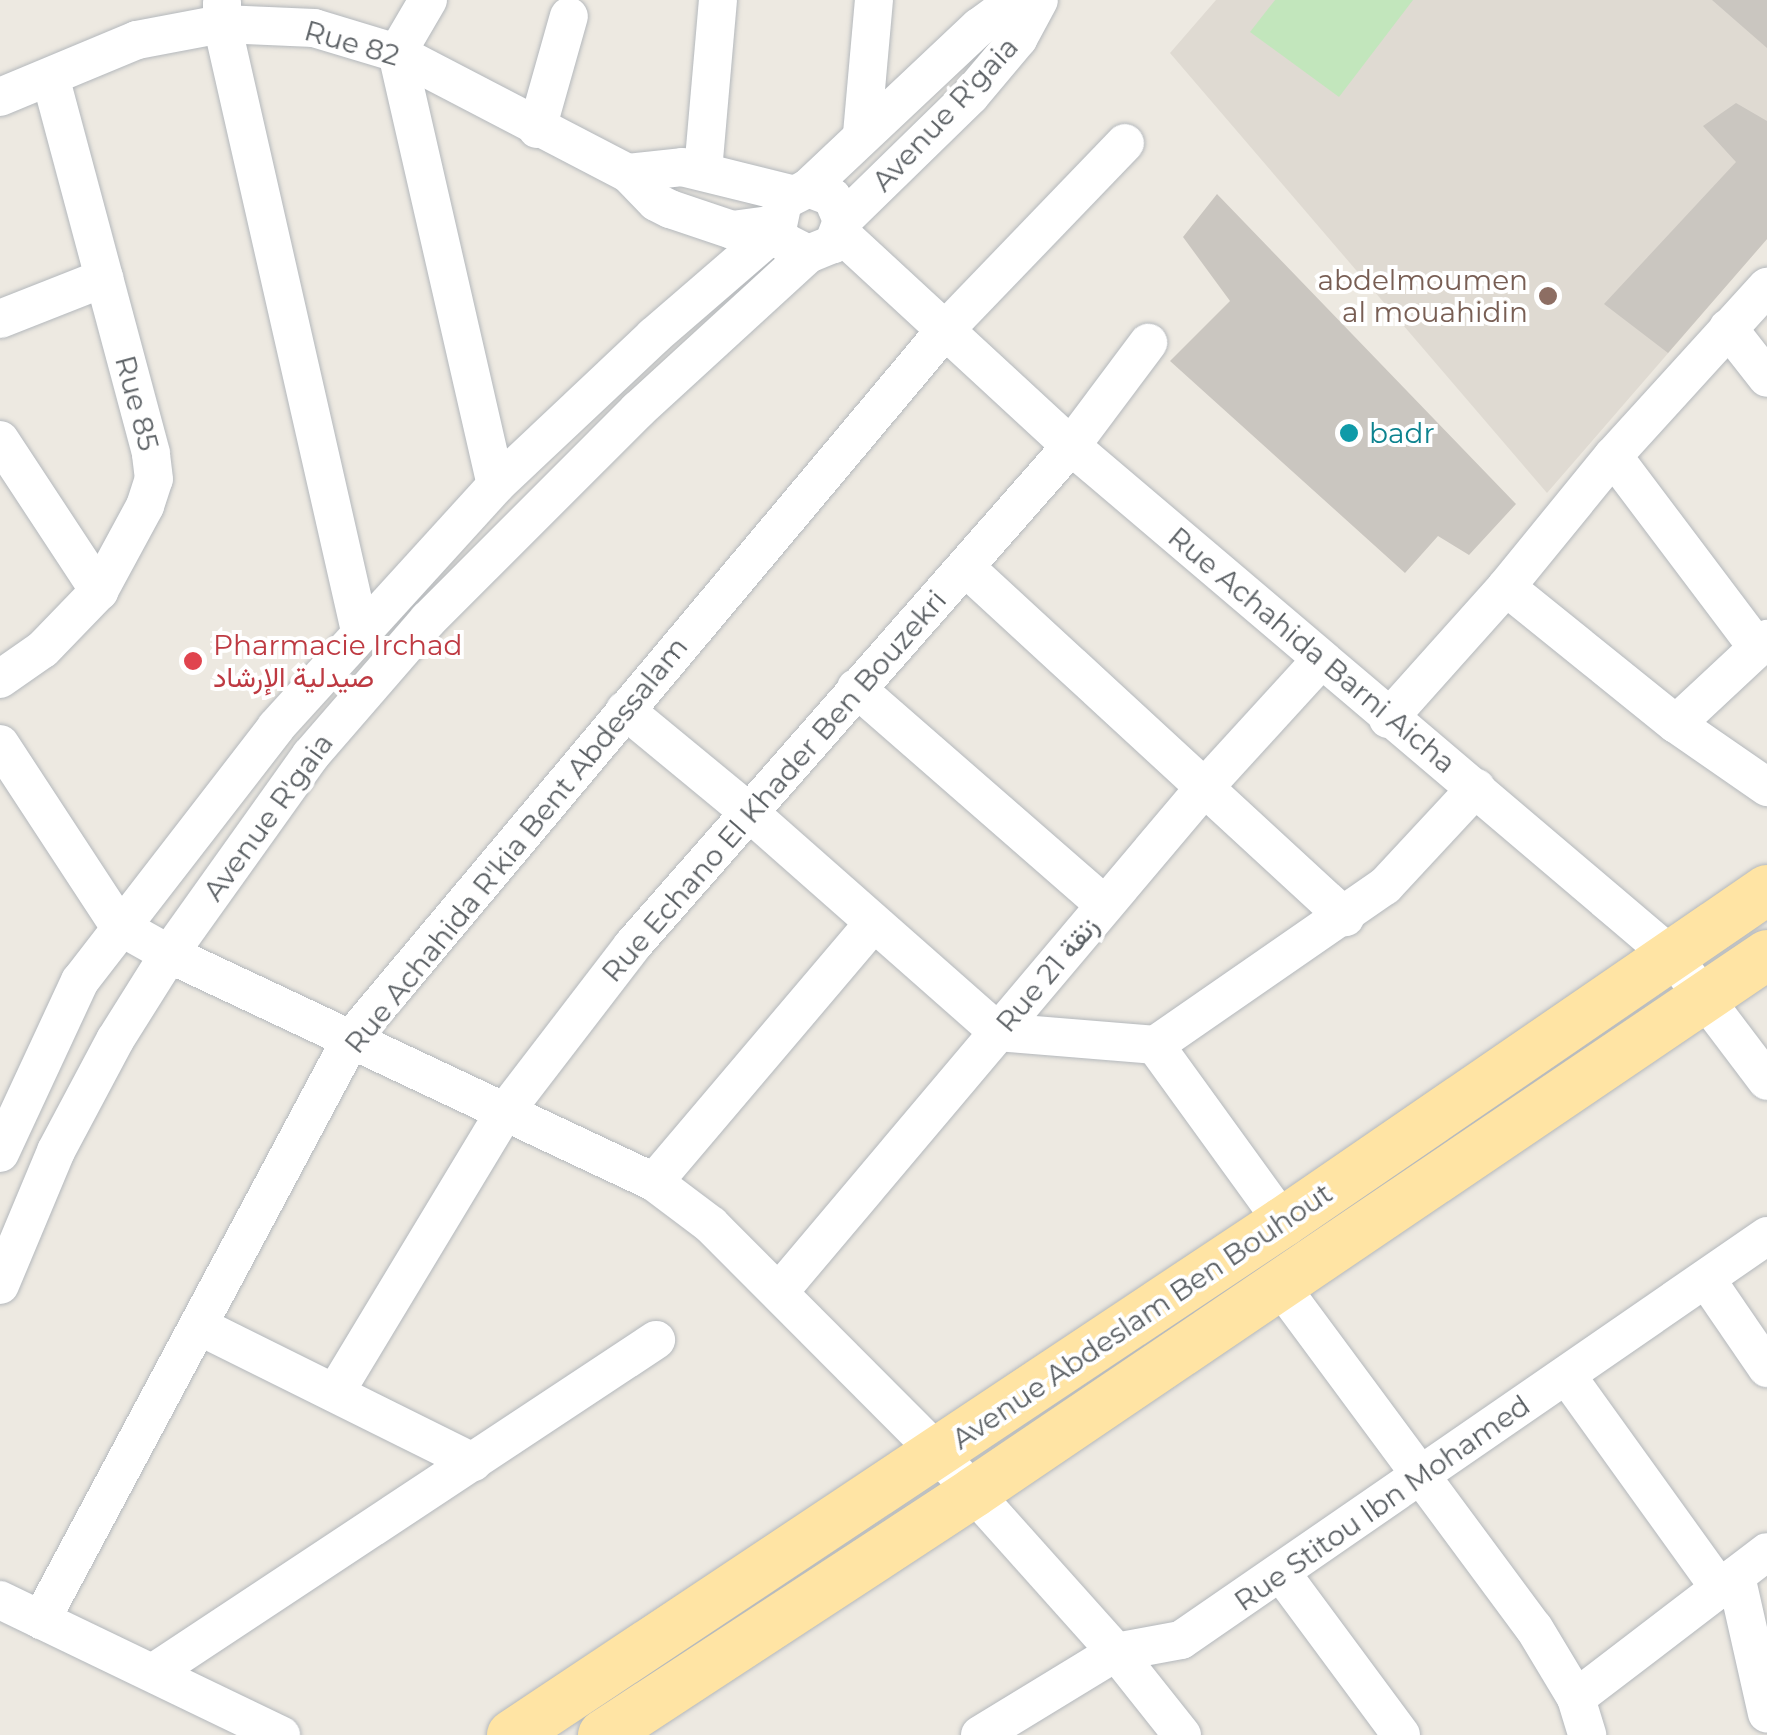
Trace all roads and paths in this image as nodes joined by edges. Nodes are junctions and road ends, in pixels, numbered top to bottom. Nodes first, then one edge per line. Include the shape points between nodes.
1 (428, 0) edge
2 (718, 0) edge
3 (874, 0) edge
4 (1016, 0) edge
5 (1040, 0) edge
6 (222, 12) edge
7 (570, 16) dead end
8 (398, 53) junction
9 (51, 78) junction
10 (0, 96) edge
11 (537, 129) junction
12 (862, 134) junction
13 (1125, 143) dead end
14 (703, 171) junction
15 (628, 174) junction
16 (788, 209) junction
17 (841, 227) junction
18 (808, 254) junction
19 (104, 278) junction
20 (1767, 286) edge
21 (0, 318) edge
22 (1728, 328) junction
23 (946, 330) junction
24 (1148, 343) dead end
25 (1767, 378) edge
26 (0, 440) edge
27 (1071, 446) junction
28 (1612, 456) junction
29 (496, 485) junction
30 (964, 567) junction
31 (1506, 588) junction
32 (99, 591) junction
33 (360, 631) junction
34 (1762, 643) edge
35 (1320, 661) junction
36 (0, 679) edge
37 (856, 688) junction
38 (625, 710) junction
39 (1388, 719) junction
40 (1676, 724) junction
41 (0, 744) edge
42 (1767, 787) edge
43 (1204, 788) junction
44 (1476, 788) junction
45 (751, 814) junction
46 (1767, 890) edge
47 (1105, 905) junction
48 (1346, 917) junction
49 (873, 924) junction
50 (118, 926) junction
51 (169, 954) junction
52 (1767, 955) edge
53 (1674, 958) junction
54 (1707, 998) junction
55 (998, 1032) junction
56 (351, 1038) junction
57 (1155, 1045) junction
58 (1767, 1081) edge
59 (504, 1112) junction
60 (8, 1113) edge
61 (0, 1152) edge
62 (654, 1182) junction
63 (1283, 1222) junction
64 (1767, 1236) edge
65 (1706, 1279) junction
66 (1279, 1284) junction
67 (0, 1285) edge
68 (779, 1292) junction
69 (201, 1327) junction
70 (656, 1340) dead end
71 (1767, 1368) edge
72 (1567, 1376) junction
73 (335, 1393) junction
74 (938, 1453) junction
75 (473, 1462) junction
76 (1420, 1479) junction
77 (974, 1492) junction
78 (1767, 1552) edge
79 (1282, 1574) junction
80 (1728, 1583) junction
81 (0, 1600) edge
82 (41, 1620) junction
83 (1116, 1652) junction
84 (154, 1672) junction
85 (1576, 1698) junction
86 (1767, 1714) edge
87 (282, 1735) edge
88 (512, 1735) edge
89 (602, 1735) edge
90 (980, 1735) edge
91 (1182, 1735) edge
92 (1401, 1735) edge
93 (1587, 1735) edge

1 - 8 street
2 - 14 street
3 - 12 street
4 - 12 street, Avenue R'gaia
5 - 17 street, Avenue R'gaia via 1018,39 970,96
6 - 8 street, Rue 82 via 314,28
6 - 9 street, Rue 82
6 - 33 street
7 - 11 street
8 - 11 street, Rue 82
8 - 29 street
9 - 10 street, Rue 82
9 - 19 street, Rue 85
11 - 15 street, Rue 82
12 - 16 street, Avenue R'gaia
13 - 23 street, Rue Achahida R'kia Bent Abdessalam
14 - 15 street via 668,166
14 - 16 street
15 - 16 street, Rue 82 via 656,202 732,230
16 - 17 street, Rue Achahida Barni Aicha via 832,197
16 - 18 street via 795,250
16 - 29 street, Avenue R'gaia
17 - 18 street, Avenue R'gaia via 822,252
17 - 23 street, Rue Achahida Barni Aicha
18 - 51 street, Avenue R'gaia via 638,410 428,620 310,755
19 - 21 street
19 - 32 street, Rue 85 via 154,478
20 - 22 street
22 - 25 street
22 - 28 street
23 - 27 street, Rue Achahida Barni Aicha
23 - 38 street, Rue Achahida R'kia Bent Abdessalam
24 - 27 street, Rue Echano El Khader Ben Bouzekri
26 - 32 street
27 - 30 street, Rue Echano El Khader Ben Bouzekri
27 - 35 street, Rue Achahida Barni Aicha
28 - 31 street
28 - 34 street
29 - 33 street, Avenue R'gaia
30 - 37 street, Rue Echano El Khader Ben Bouzekri
30 - 43 street
31 - 39 street
31 - 40 street
32 - 36 street, Rue 85
33 - 50 street, Avenue R'gaia
34 - 40 street
35 - 39 street, Rue Achahida Barni Aicha
35 - 43 street, Rue 21 زنقة
37 - 45 street, Rue Echano El Khader Ben Bouzekri
37 - 47 street
38 - 45 street
38 - 56 street, Rue Achahida R'kia Bent Abdessalam
39 - 44 street, Rue Achahida Barni Aicha
40 - 42 street
41 - 50 street
43 - 47 street, Rue 21 زنقة
43 - 48 street
44 - 48 street via 1424,848
44 - 53 street, Rue Achahida Barni Aicha
45 - 49 street
45 - 59 street, Rue Echano El Khader Ben Bouzekri via 682,884
46 - 53 main road, Avenue Abdeslam Ben Bouhout
47 - 55 street, Rue 21 زنقة
48 - 57 street
49 - 55 street
49 - 62 street
50 - 51 street
50 - 60 street, Avenue R'gaia
51 - 56 street
51 - 67 street, Avenue R'gaia via 56,1151
52 - 54 main road, Avenue Abdeslam Ben Bouhout
53 - 54 street, Rue Achahida Barni Aicha
53 - 63 main road, Avenue Abdeslam Ben Bouhout
54 - 58 street, Rue Achahida Barni Aicha
54 - 66 main road, Avenue Abdeslam Ben Bouhout
55 - 57 street
55 - 68 street, Rue 21 زنقة
56 - 59 street
56 - 69 street, Rue Achahida R'kia Bent Abdessalam
57 - 63 street
59 - 62 street
59 - 73 street, Rue Echano El Khader Ben Bouzekri
60 - 61 street, Avenue R'gaia
62 - 68 street via 711,1225
63 - 74 main road, Avenue Abdeslam Ben Bouhout
64 - 65 street, Rue Stitou Ibn Mohamed
65 - 71 street
65 - 72 street, Rue Stitou Ibn Mohamed
66 - 76 street
66 - 77 main road, Avenue Abdeslam Ben Bouhout
68 - 74 street
69 - 73 street
69 - 82 street, Rue Achahida R'kia Bent Abdessalam
70 - 75 street
72 - 76 street, Rue Stitou Ibn Mohamed
72 - 80 street
73 - 75 street
74 - 77 street
74 - 88 main road, Avenue Abdeslam Ben Bouhout
75 - 84 street
76 - 79 street, Rue Stitou Ibn Mohamed
76 - 85 street via 1534,1628
77 - 83 street
77 - 89 main road, Avenue Abdeslam Ben Bouhout
78 - 80 street
79 - 83 street, Rue Stitou Ibn Mohamed via 1181,1640
79 - 92 street
80 - 85 street
80 - 86 street
81 - 82 street
82 - 84 street
83 - 90 street, Rue Stitou Ibn Mohamed
83 - 91 street
84 - 87 street
85 - 93 street

